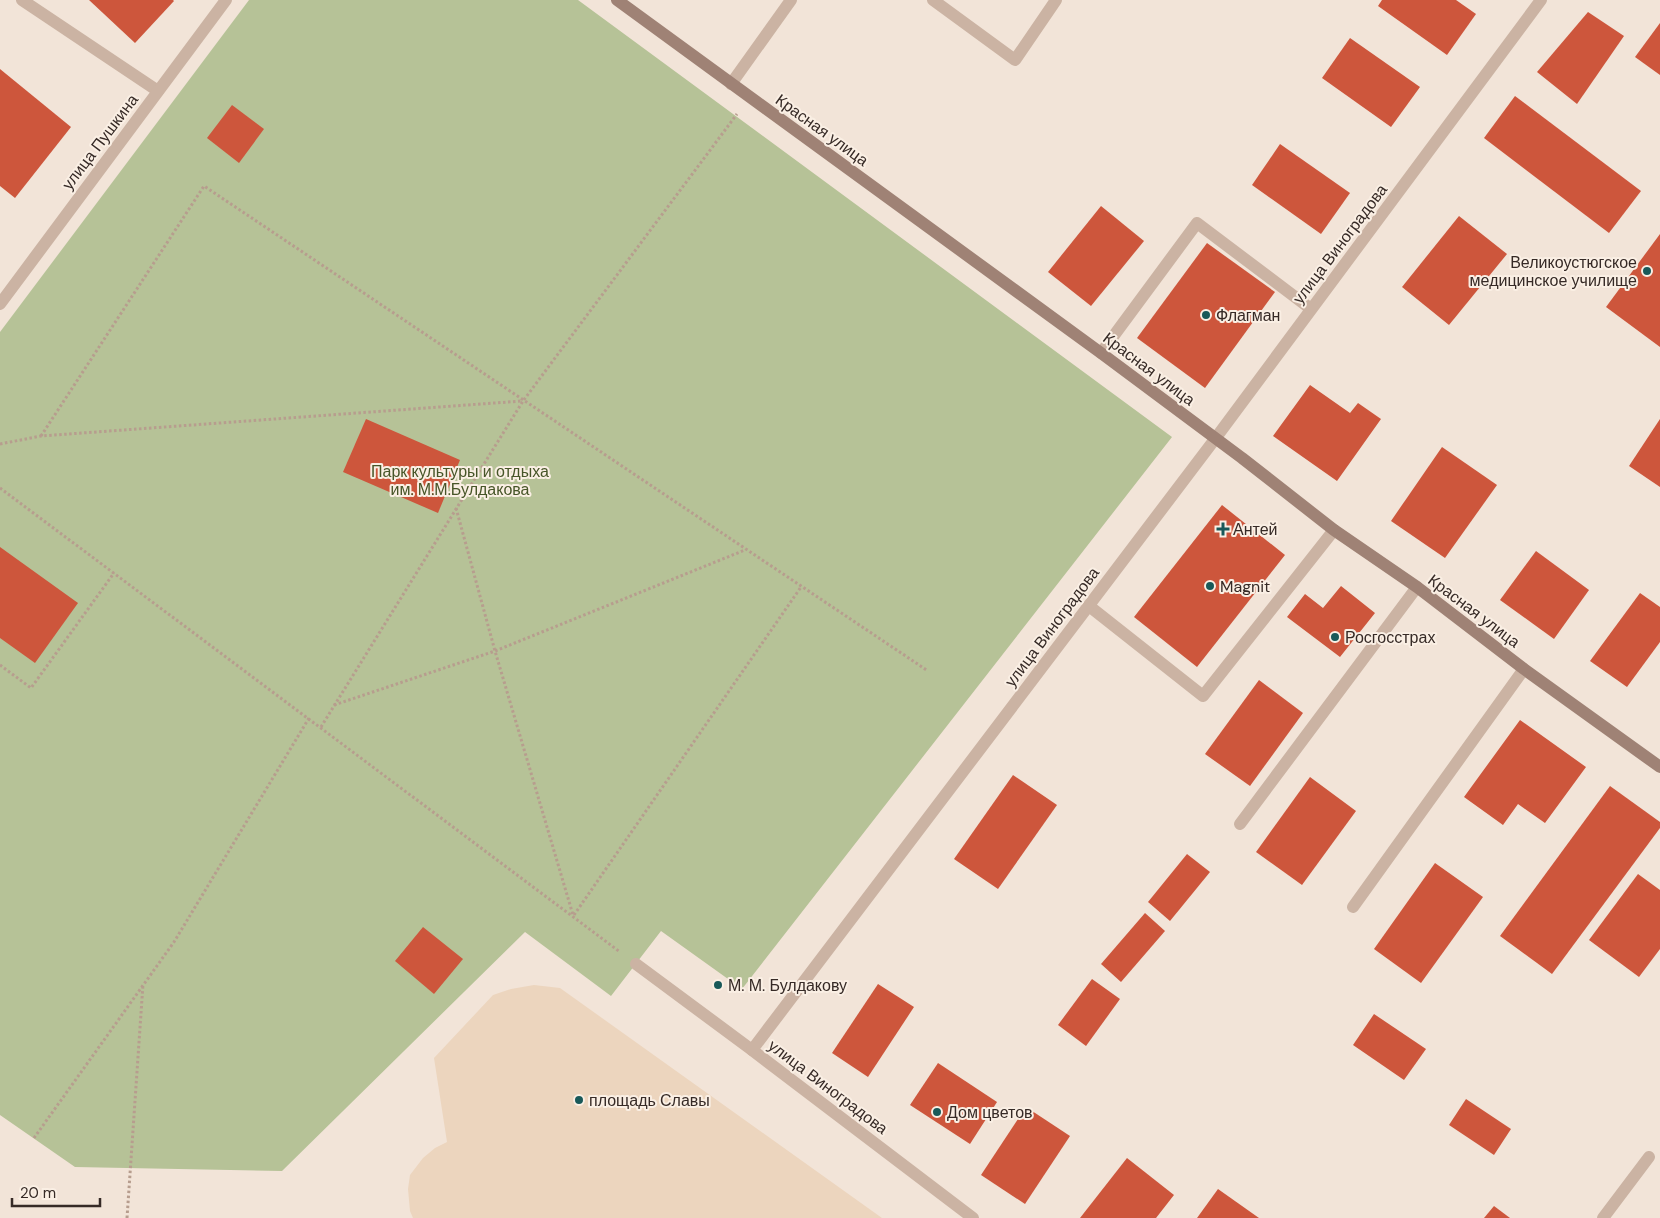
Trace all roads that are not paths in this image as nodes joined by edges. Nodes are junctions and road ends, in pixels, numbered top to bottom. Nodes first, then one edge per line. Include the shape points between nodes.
1 (22, 0) edge
2 (226, 0) edge
3 (617, 0) edge
4 (791, 0) edge
5 (933, 0) edge
6 (1056, 0) edge
7 (1540, 0) edge
8 (631, 4) edge
9 (731, 84) junction
10 (158, 91) junction
11 (0, 304) edge
12 (1311, 309) junction
13 (1101, 353) junction
14 (1215, 439) junction
15 (1334, 530) junction
16 (1417, 587) junction
17 (1089, 606) junction
18 (1524, 669) junction
19 (1660, 768) edge
20 (1240, 824) dead end
21 (1353, 907) dead end
22 (636, 964) road end
23 (752, 1050) junction
24 (1649, 1157) dead end
25 (973, 1218) edge
26 (1603, 1218) edge

1 - 10 street
2 - 10 street, улица Пушкина
3 - 8 main road, Красная улица
4 - 9 street
5 - 6 street via 1015,60
7 - 12 street, улица Виноградова
8 - 9 main road, Красная улица
9 - 13 main road, Красная улица
10 - 11 street, улица Пушкина
12 - 13 street via 1197,223
12 - 14 street, улица Виноградова
13 - 14 main road, Красная улица
14 - 15 main road, Красная улица
14 - 17 street, улица Виноградова
15 - 16 main road, Красная улица
15 - 17 street via 1202,696
16 - 18 main road, Красная улица
16 - 20 street
17 - 23 street, улица Виноградова
18 - 19 main road, Красная улица
18 - 21 street
22 - 23 street
23 - 25 street, улица Виноградова
24 - 26 street

